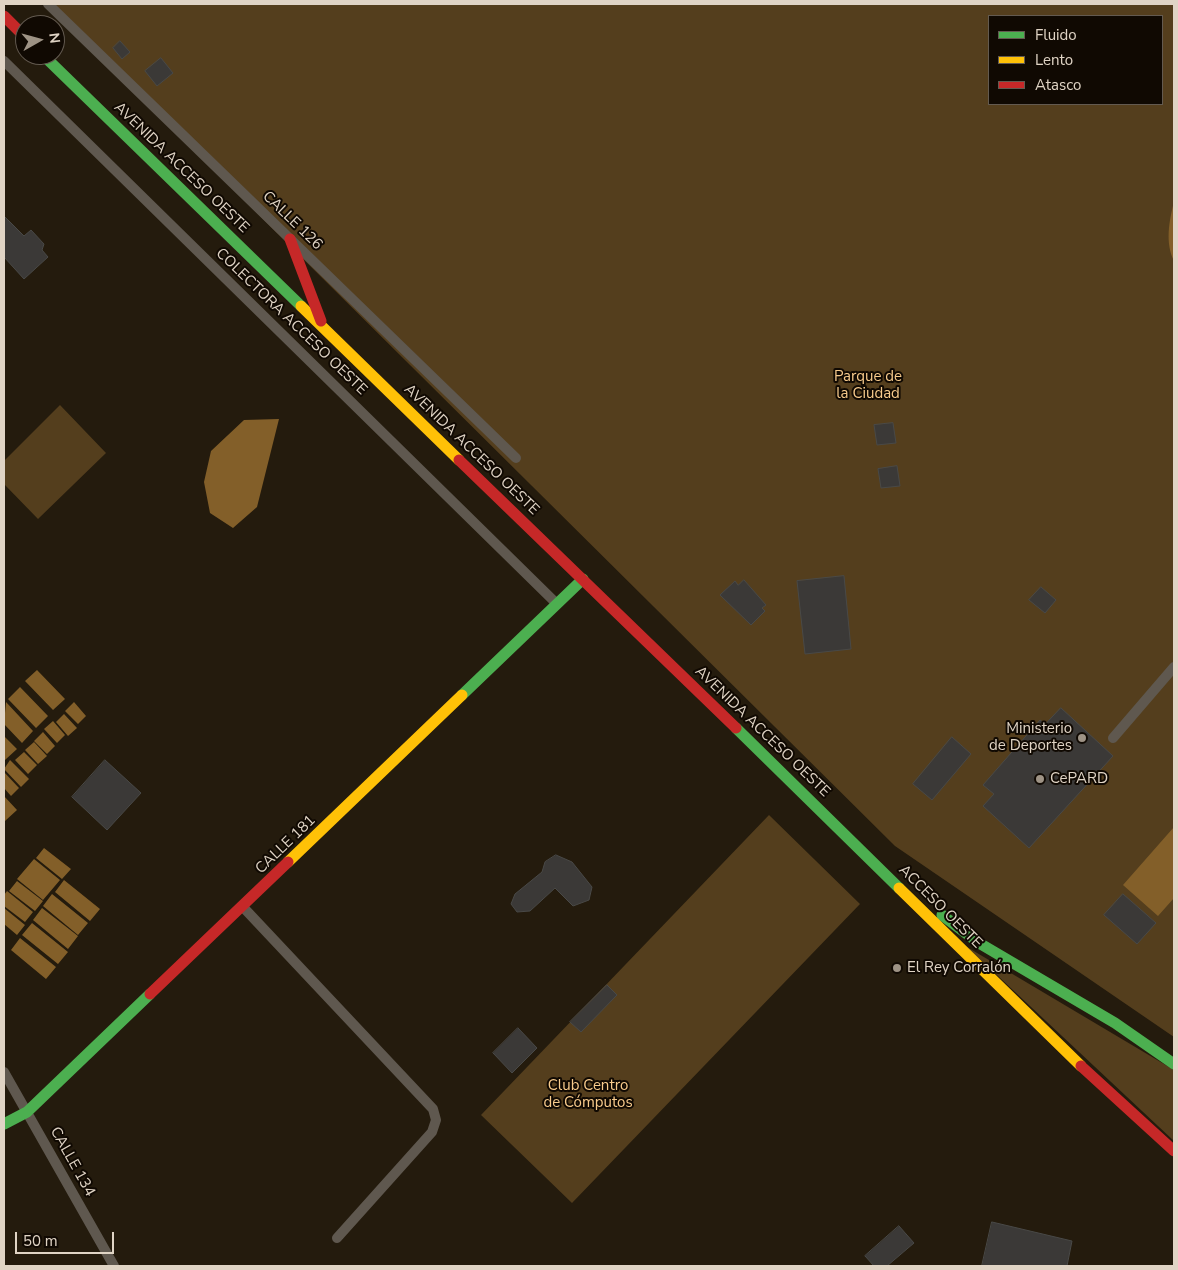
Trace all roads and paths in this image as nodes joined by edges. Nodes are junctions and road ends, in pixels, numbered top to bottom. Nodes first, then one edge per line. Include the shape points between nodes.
1 (48, 4) edge
2 (4, 16) edge
3 (15, 27) edge
4 (4, 61) edge
5 (53, 65) edge
6 (290, 240) junction
7 (323, 328) junction
8 (516, 458) dead end
9 (583, 579) junction
10 (557, 604) junction
11 (1174, 667) edge
12 (1113, 738) dead end
13 (878, 867) junction
14 (243, 907) junction
15 (1174, 1064) edge
16 (4, 1072) edge
17 (27, 1112) junction
18 (4, 1124) edge
19 (1174, 1151) edge
20 (337, 1238) dead end
21 (114, 1266) edge

1 - 6 street, CALLE 126
2 - 3 main road
4 - 10 street, COLECTORA ACCESO OESTE
5 - 7 main road, AVENIDA ACCESO OESTE
6 - 7 main road
6 - 8 street, CALLE 126
7 - 9 main road, AVENIDA ACCESO OESTE
9 - 10 main road, CALLE 181
9 - 13 main road, AVENIDA ACCESO OESTE
10 - 14 main road, CALLE 181
11 - 12 street
13 - 15 main road, ACCESO OESTE via 978,943 1115,1023
13 - 19 main road, ACCESO OESTE via 1050,1038
14 - 17 main road, CALLE 181
14 - 20 street via 434,1109 436,1120 432,1132
16 - 17 street, CALLE 134
17 - 18 main road, CALLE 181
17 - 21 street, CALLE 134

